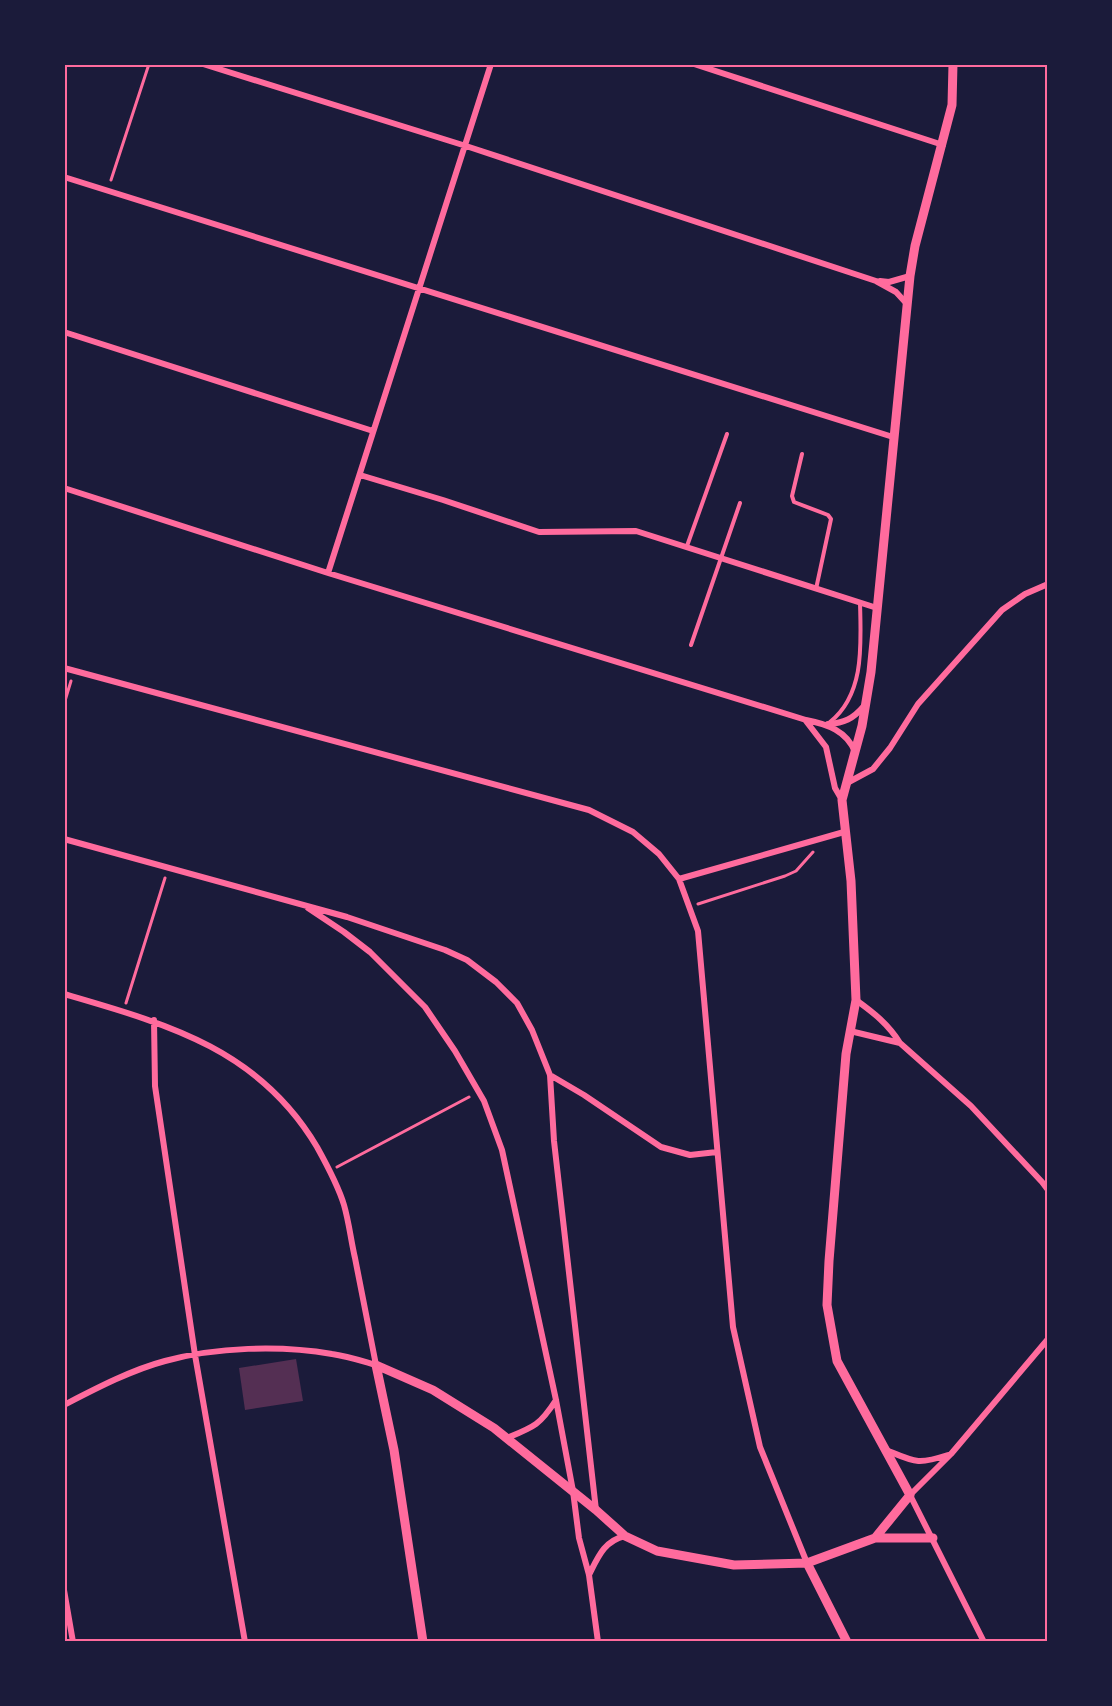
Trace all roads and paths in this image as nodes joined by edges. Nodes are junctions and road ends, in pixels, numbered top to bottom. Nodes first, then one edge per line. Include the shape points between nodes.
1 (149, 64) edge
2 (203, 64) edge
3 (492, 64) edge
4 (694, 64) edge
5 (953, 64) edge
6 (943, 145) junction
7 (466, 146) junction
8 (64, 177) edge
9 (108, 191) junction
10 (910, 276) junction
11 (876, 281) junction
12 (418, 288) junction
13 (907, 304) junction
14 (64, 332) edge
15 (374, 431) junction
16 (727, 434) dead end
17 (893, 437) junction
18 (802, 454) dead end
19 (360, 475) junction
20 (64, 488) edge
21 (740, 503) dead end
22 (687, 546) junction
23 (722, 558) junction
24 (328, 573) junction
25 (1047, 584) edge
26 (816, 589) junction
27 (860, 603) junction
28 (877, 608) junction
29 (692, 645) dead end
30 (64, 668) edge
31 (74, 671) junction
32 (866, 703) junction
33 (64, 704) edge
34 (806, 720) junction
35 (828, 724) junction
36 (855, 752) junction
37 (847, 783) junction
38 (842, 800) junction
39 (844, 832) junction
40 (64, 839) edge
41 (168, 867) junction
42 (679, 879) junction
43 (776, 879) dead end
44 (302, 904) junction
45 (690, 907) junction
46 (64, 994) edge
47 (856, 1000) junction
48 (124, 1012) junction
49 (154, 1020) junction
50 (850, 1031) junction
51 (900, 1043) junction
52 (550, 1075) junction
53 (478, 1091) junction
54 (717, 1152) junction
55 (329, 1170) junction
56 (1047, 1190) edge
57 (1047, 1339) edge
58 (195, 1355) junction
59 (376, 1365) junction
60 (556, 1400) junction
61 (66, 1403) edge
62 (507, 1438) junction
63 (886, 1450) junction
64 (951, 1454) junction
65 (573, 1491) junction
66 (910, 1495) junction
67 (596, 1510) junction
68 (625, 1536) junction
69 (875, 1538) junction
70 (933, 1538) junction
71 (807, 1563) junction
72 (589, 1575) junction
73 (64, 1590) edge
74 (73, 1641) edge
75 (245, 1641) edge
76 (423, 1641) edge
77 (598, 1641) edge
78 (847, 1641) edge
79 (984, 1641) edge

1 - 9 path
2 - 7 street
3 - 7 street
4 - 6 street
5 - 6 street via 952,105
6 - 10 street
7 - 11 street
7 - 12 street
8 - 9 street
9 - 12 street
10 - 11 street
10 - 13 street
11 - 13 street via 896,292
12 - 15 street
12 - 17 street
13 - 17 street
14 - 15 street
15 - 19 street
16 - 22 lane
17 - 28 street
18 - 26 lane via 794,502 831,519
19 - 22 street via 539,532 636,531
19 - 24 street
20 - 24 street
21 - 23 lane
22 - 23 street
23 - 26 street
23 - 29 lane
24 - 34 street
25 - 37 street via 1002,610 918,704 873,769
26 - 27 street
27 - 28 street
27 - 35 lane via 860,666 852,695
28 - 32 street
30 - 31 street
31 - 33 path
31 - 42 street via 589,810 633,832 659,854
32 - 35 street via 843,723
32 - 36 street
34 - 35 street
34 - 38 street via 826,747 833,782
35 - 36 street via 848,740
36 - 37 street
37 - 38 street
38 - 39 street
39 - 42 street
39 - 47 street via 851,881
40 - 41 street
41 - 44 street
41 - 48 path
42 - 45 street
43 - 45 path
44 - 52 street via 467,960 517,1003
44 - 53 street via 370,952 425,1007
45 - 54 street via 698,931
46 - 48 street
47 - 50 street
47 - 51 street via 876,1014
48 - 49 street
49 - 55 street via 211,1046 247,1068 307,1130
49 - 58 street via 155,1086
50 - 51 street
50 - 63 street via 827,1305 837,1361
51 - 56 street via 971,1106
52 - 54 street via 661,1147 690,1155
52 - 67 street
53 - 55 path
53 - 60 street via 502,1150
54 - 71 street via 733,1327 760,1447
55 - 59 street via 344,1204
57 - 64 street
58 - 59 street via 261,1347 333,1354
58 - 61 street via 164,1361
58 - 75 street
59 - 62 street via 433,1390
59 - 76 street via 394,1450
60 - 62 street via 536,1426
60 - 65 street
62 - 65 street
63 - 64 street via 926,1462
63 - 66 street
64 - 66 street
65 - 67 street
65 - 72 street
66 - 69 street
66 - 70 street
67 - 68 street
68 - 71 street via 657,1551 734,1565
68 - 72 street via 605,1545
69 - 70 street
69 - 71 street
70 - 79 street
71 - 78 street
72 - 77 street
73 - 74 street

